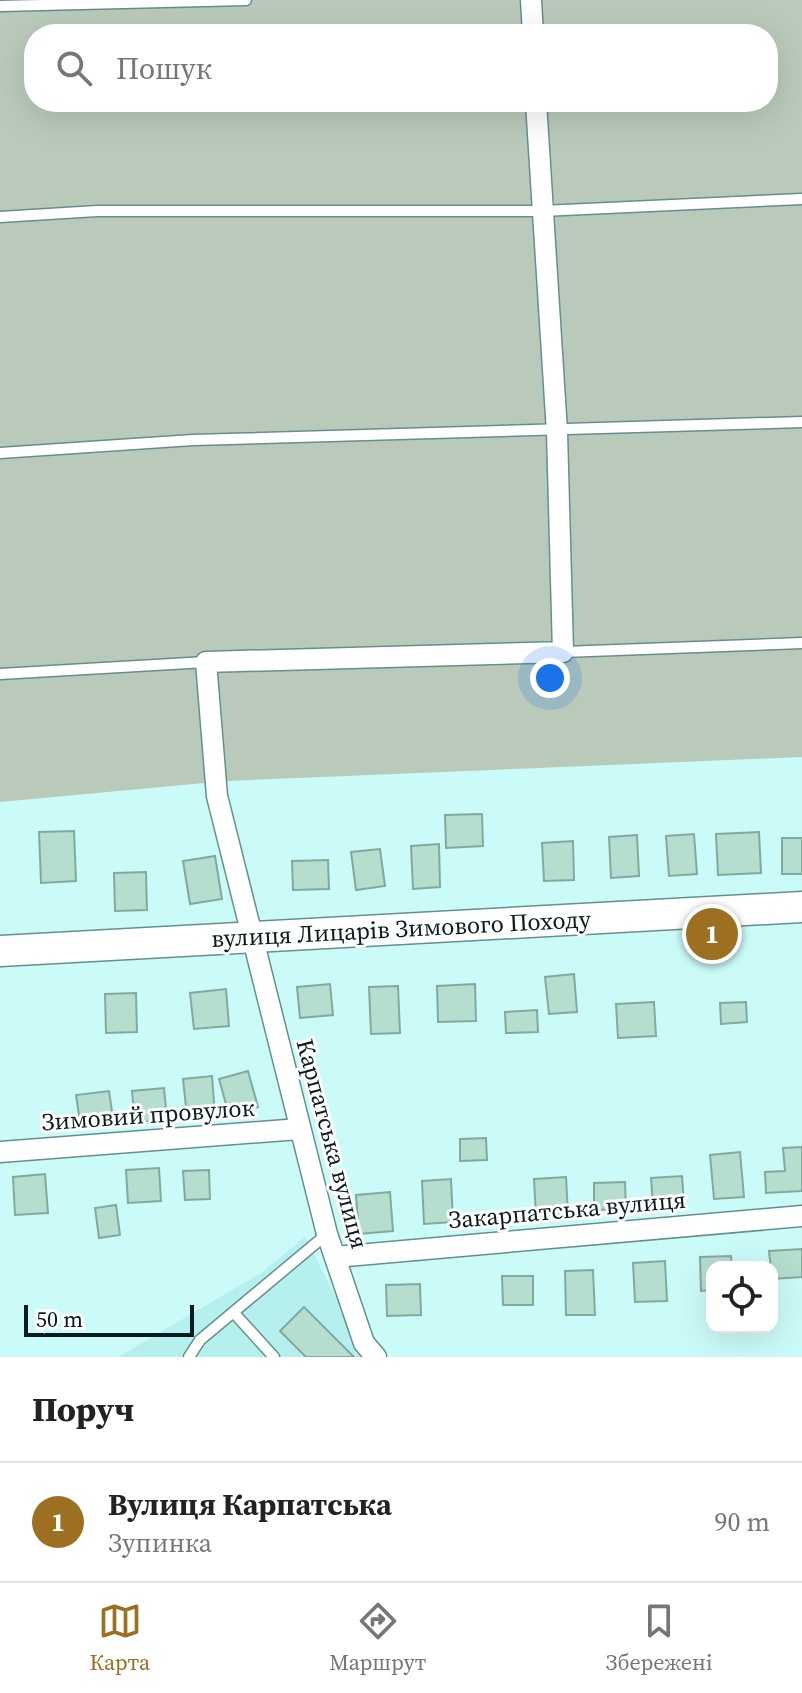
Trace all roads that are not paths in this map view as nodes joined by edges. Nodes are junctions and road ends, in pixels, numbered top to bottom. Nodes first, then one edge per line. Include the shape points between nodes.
1 (246, 0) edge
2 (531, 0) edge
3 (0, 6) edge
4 (532, 24) edge
5 (537, 112) edge
6 (802, 199) edge
7 (542, 211) junction
8 (0, 217) edge
9 (802, 422) edge
10 (557, 432) junction
11 (0, 453) edge
12 (802, 643) edge
13 (563, 652) junction
14 (206, 662) junction
15 (0, 674) edge
16 (802, 907) edge
17 (252, 938) junction
18 (0, 951) edge
19 (299, 1129) junction
20 (0, 1152) edge
21 (802, 1216) edge
22 (327, 1234) junction
23 (335, 1257) junction
24 (234, 1313) junction
25 (189, 1357) edge
26 (274, 1357) edge
27 (376, 1357) edge

1 - 3 lane
2 - 4 street
5 - 7 street
6 - 7 lane
7 - 8 lane via 97,211
7 - 10 street
9 - 10 lane
10 - 11 lane via 193,440
10 - 13 street
12 - 13 lane
13 - 14 street
14 - 15 lane
14 - 17 street, Карпатська вулиця via 217,796
16 - 17 street, вулиця Лицарів Зимового Походу
17 - 18 street, вулиця Лицарів Зимового Походу
17 - 19 street, Карпатська вулиця
19 - 20 street, Зимовий провулок
19 - 22 street, Карпатська вулиця
21 - 23 street, Закарпатська вулиця
22 - 23 street, Карпатська вулиця
22 - 24 lane
23 - 27 street, Карпатська вулиця via 364,1343
24 - 25 lane via 200,1340
24 - 26 lane

